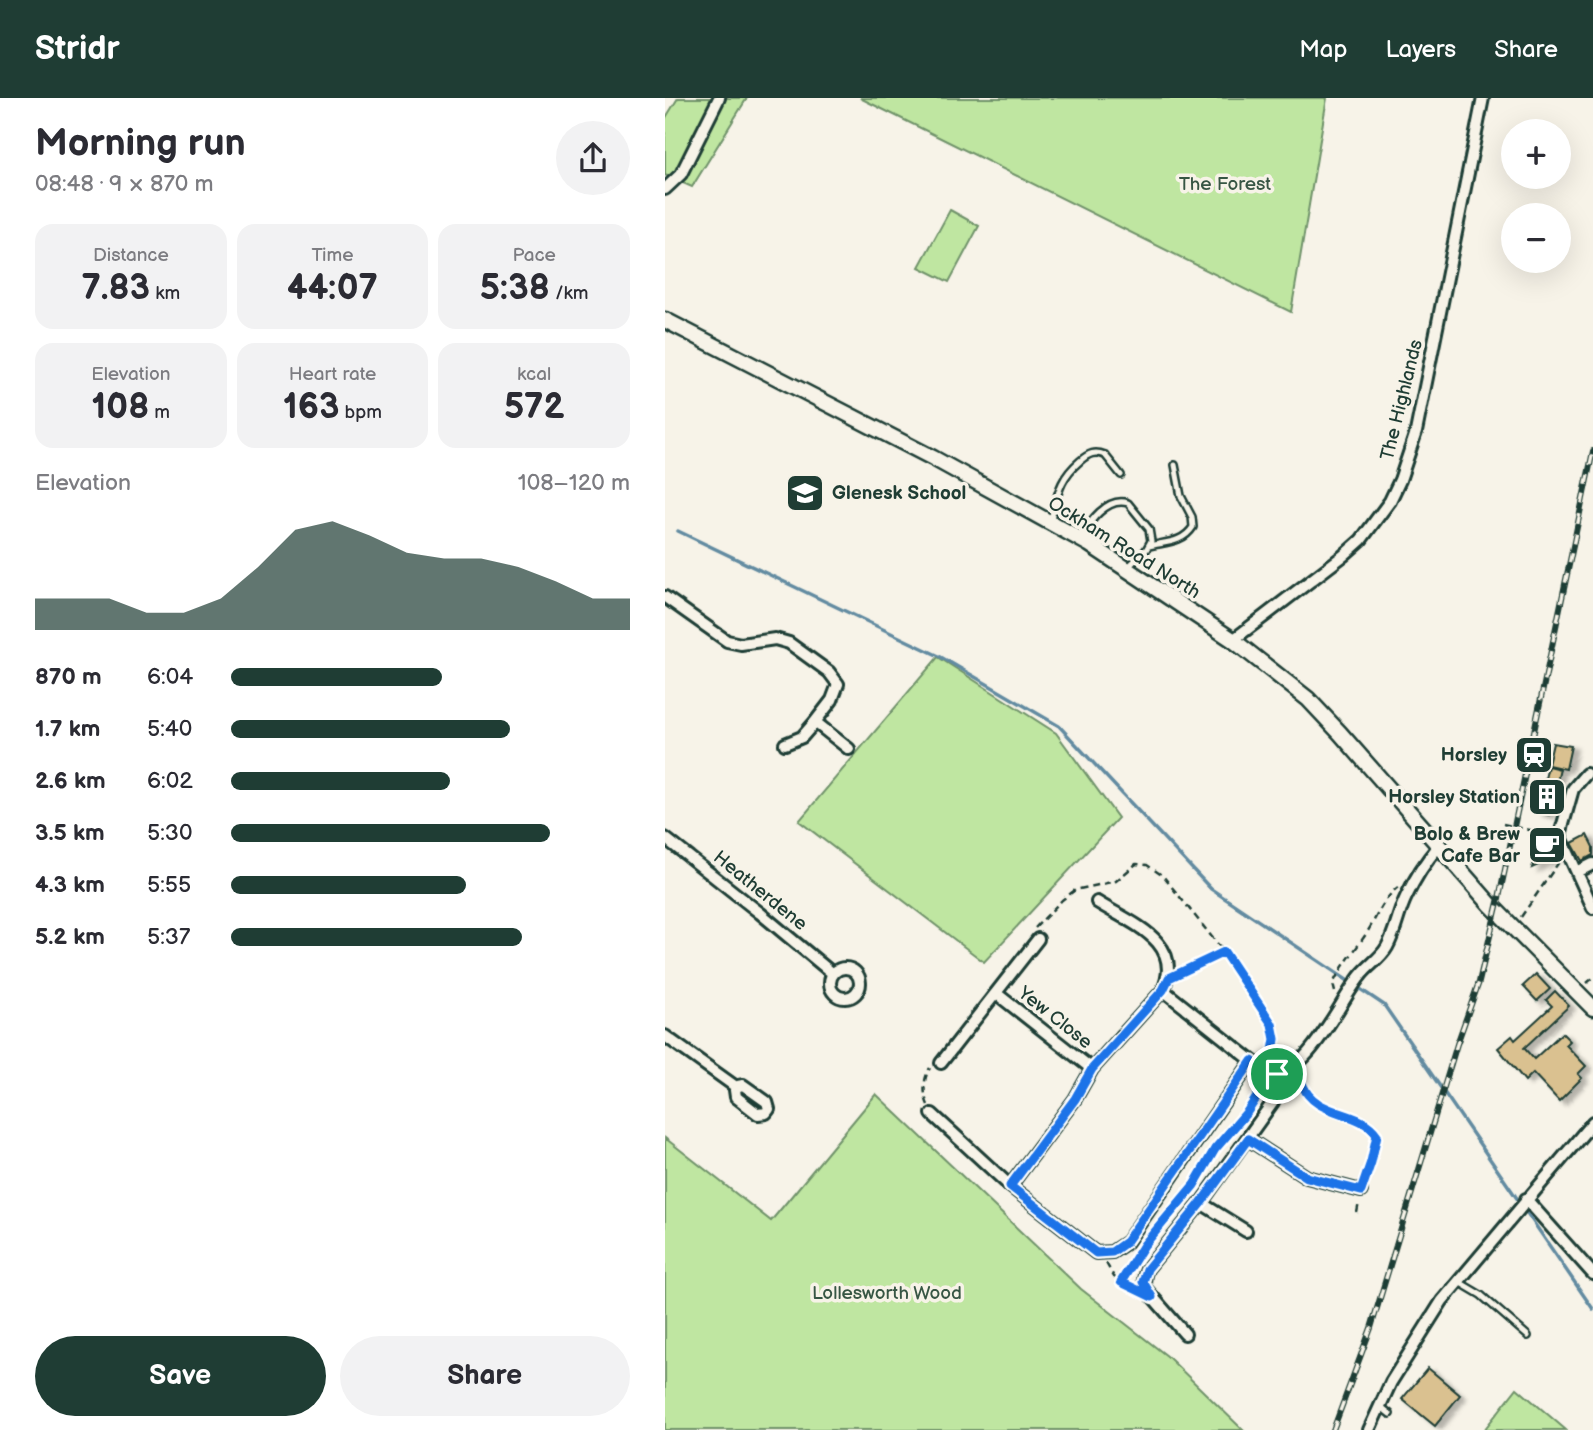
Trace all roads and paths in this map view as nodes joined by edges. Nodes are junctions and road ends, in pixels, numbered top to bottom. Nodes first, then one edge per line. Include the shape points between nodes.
1 (719, 98) edge
2 (1483, 98) edge
3 (665, 190) edge
4 (665, 320) edge
5 (1175, 465) dead end
6 (1121, 475) dead end
7 (1050, 522) junction
8 (1079, 538) junction
9 (1149, 546) junction
10 (1127, 569) junction
11 (665, 597) edge
12 (1233, 640) junction
13 (815, 722) junction
14 (785, 744) dead end
15 (849, 749) dead end
16 (1586, 774) dead end
17 (1503, 824) dead end
18 (1560, 835) junction
19 (665, 838) edge
20 (1438, 847) junction
21 (1567, 852) junction
22 (1593, 863) edge
23 (1577, 872) junction
24 (1402, 883) dead end
25 (1097, 902) dead end
26 (1593, 908) edge
27 (1048, 915) dead end
28 (1513, 928) junction
29 (1038, 939) dead end
30 (1224, 952) junction
31 (832, 973) dead end
32 (1169, 978) junction
33 (1334, 982) dead end
34 (1163, 990) junction
35 (997, 994) junction
36 (1593, 1008) edge
37 (665, 1036) edge
38 (941, 1063) dead end
39 (1255, 1064) junction
40 (1092, 1069) junction
41 (1273, 1074) junction
42 (736, 1087) dead end
43 (932, 1114) dead end
44 (1591, 1130) edge
45 (1248, 1139) junction
46 (1010, 1186) junction
47 (1361, 1191) junction
48 (1526, 1199) junction
49 (1201, 1203) junction
50 (1357, 1213) dead end
51 (1246, 1231) dead end
52 (1102, 1253) junction
53 (1593, 1274) edge
54 (1459, 1281) junction
55 (1121, 1282) junction
56 (1152, 1297) junction
57 (1185, 1334) dead end
58 (1528, 1336) dead end
59 (1380, 1406) junction
60 (1390, 1414) dead end
61 (1372, 1429) edge

1 - 3 street via 681,174
2 - 12 street, The Highlands via 1416,432 1400,480 1361,540
4 - 7 main road, Ockham Road North
5 - 9 lane via 1193,527 1176,541
6 - 7 lane via 1105,455 1093,452 1086,456 1066,473
7 - 8 main road, Ockham Road North
8 - 9 lane via 1097,513 1123,501 1149,529
8 - 10 main road, Ockham Road North
9 - 10 lane
10 - 12 main road, Ockham Road North
11 - 13 street via 727,642 782,640 829,672 838,684 837,692
12 - 20 main road, Ockham Road North via 1308,699
13 - 14 street via 802,737
13 - 15 street
16 - 18 street via 1573,789
17 - 18 path, bridge
18 - 21 street
19 - 31 street, Heatherdene
20 - 28 main road, Ockham Road North
20 - 41 street via 1405,898 1385,951 1359,978 1306,1056
21 - 23 street
21 - 28 path
22 - 23 street
23 - 26 street
24 - 33 path via 1378,909
25 - 32 street via 1155,938 1168,959
27 - 30 path via 1075,890 1116,881 1136,864 1147,865 1163,876
28 - 36 main road, Ockham Road North
29 - 35 street, Yew Close
30 - 32 path
30 - 39 path via 1272,1024 1272,1057
32 - 34 street
34 - 39 street
34 - 40 street
35 - 38 street, Yew Close
35 - 40 street, Yew Close
37 - 42 street
39 - 41 street
39 - 52 street via 1126,1242
40 - 46 street
41 - 45 street via 1278,1090
41 - 47 path via 1301,1079 1306,1094 1318,1103 1367,1122 1377,1135
41 - 55 path
43 - 46 street
44 - 48 street
45 - 47 street via 1307,1177
45 - 49 street
46 - 52 street via 1096,1253
47 - 50 path
48 - 53 street
48 - 54 street
49 - 51 street
49 - 56 street via 1147,1269 1143,1282
52 - 55 path via 1107,1268
54 - 58 lane via 1481,1294
54 - 59 street via 1442,1301
55 - 56 path
56 - 57 street
59 - 60 lane
59 - 61 street

